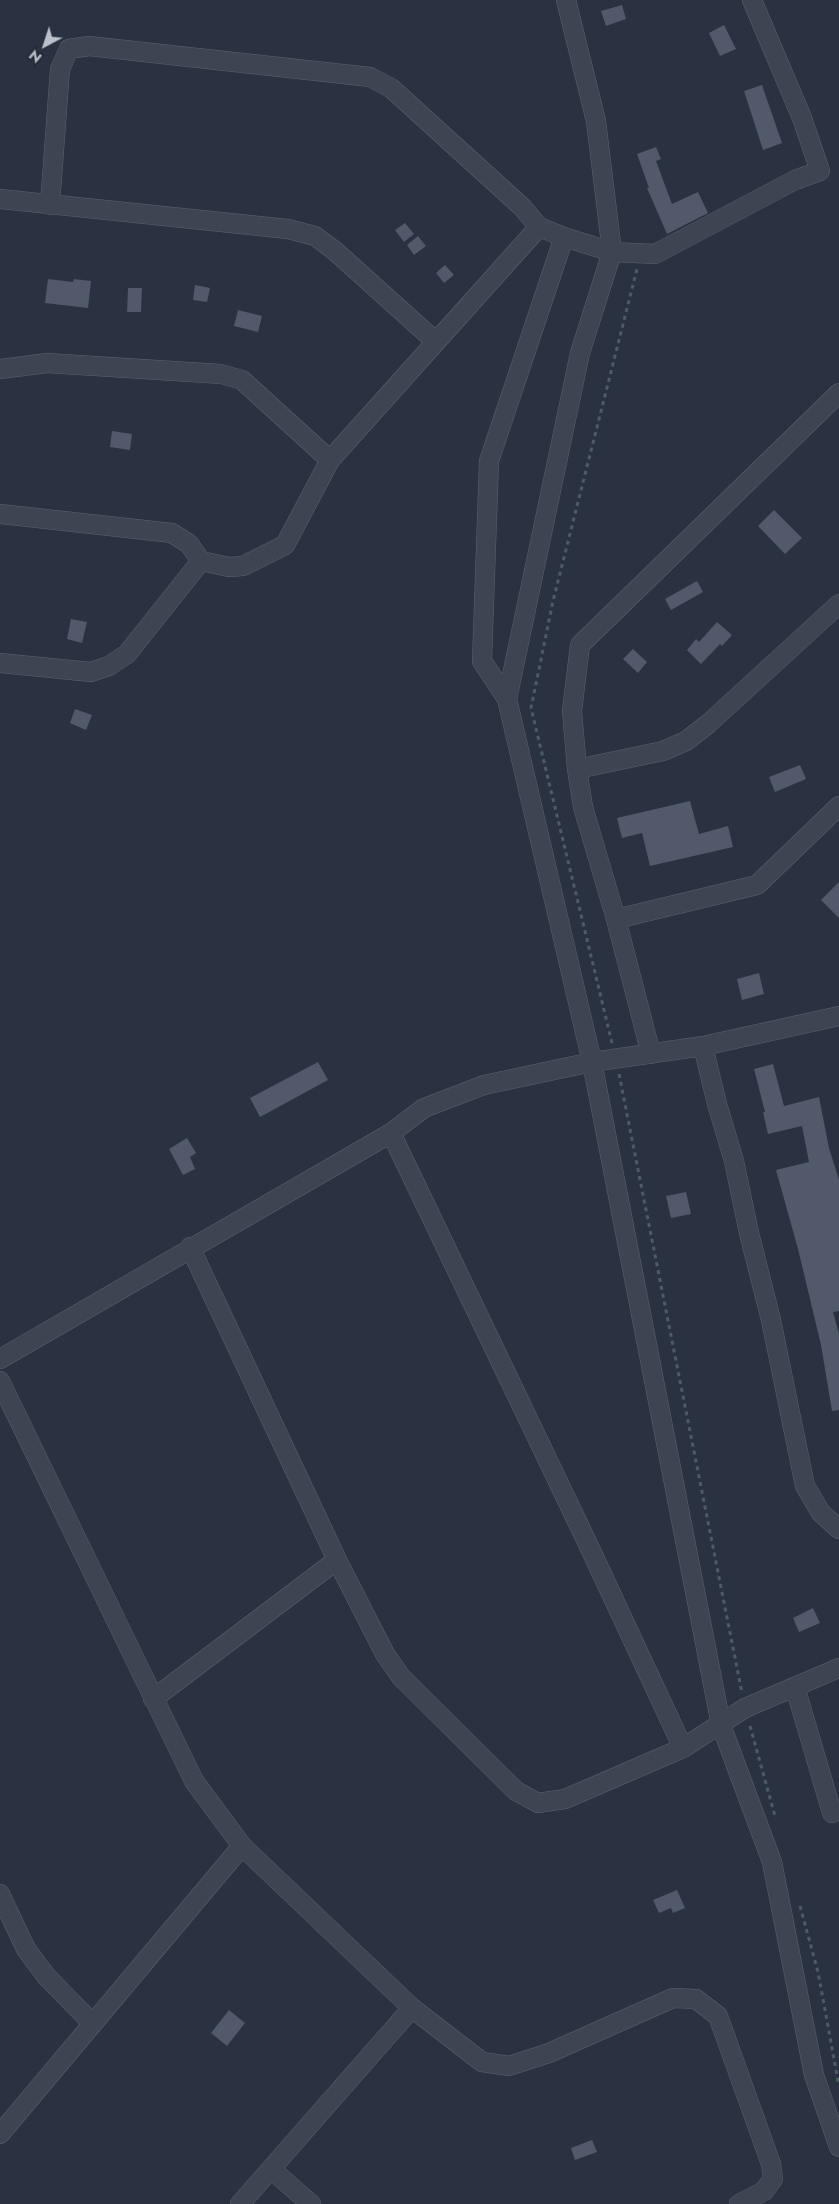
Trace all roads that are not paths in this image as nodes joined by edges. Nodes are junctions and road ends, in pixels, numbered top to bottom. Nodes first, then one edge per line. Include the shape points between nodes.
1 (566, 0) edge
2 (752, 0) edge
3 (0, 198) edge
4 (50, 205) junction
5 (539, 227) junction
6 (564, 237) junction
7 (612, 252) junction
8 (435, 341) junction
9 (0, 369) edge
10 (839, 393) edge
11 (330, 460) junction
12 (0, 514) edge
13 (202, 561) junction
14 (839, 604) edge
15 (0, 663) edge
16 (507, 700) junction
17 (578, 769) junction
18 (839, 806) edge
19 (616, 919) junction
20 (839, 1016) edge
21 (703, 1046) junction
22 (651, 1054) junction
23 (592, 1062) junction
24 (391, 1132) junction
25 (190, 1247) junction
26 (0, 1359) edge
27 (0, 1381) edge
28 (839, 1529) edge
29 (337, 1560) junction
30 (839, 1668) edge
31 (795, 1687) junction
32 (153, 1699) junction
33 (721, 1725) junction
34 (683, 1748) junction
35 (839, 1810) edge
36 (242, 1846) junction
37 (0, 1894) edge
38 (412, 2008) junction
39 (93, 2024) junction
40 (0, 2134) edge
41 (839, 2147) edge
42 (271, 2169) junction
43 (240, 2204) edge
44 (311, 2204) edge
45 (739, 2204) edge

1 - 7 street via 596,121
2 - 7 street via 802,118 820,171 795,180 655,254
3 - 4 street
4 - 5 street via 60,69 69,49 89,46 370,77 391,88 522,207
4 - 8 street via 288,229 315,236 336,251
5 - 6 street
5 - 8 street
6 - 7 street
6 - 16 street via 489,461 482,661
7 - 16 street via 580,353
8 - 11 street
9 - 11 street via 47,364 221,374 242,380
10 - 17 street via 580,645 572,711
11 - 13 street via 285,545 243,566 229,567
12 - 13 street via 172,533 189,544
13 - 15 street via 127,654 109,666 91,672
14 - 17 street via 686,741 663,751
16 - 23 street
17 - 19 street via 583,807
18 - 19 street via 758,885
19 - 22 street
20 - 21 street
21 - 22 street
21 - 28 street via 771,1320 805,1486 821,1513
22 - 23 street
23 - 24 street via 484,1084 424,1108
23 - 33 street
24 - 25 street
24 - 34 street
25 - 26 street
25 - 29 street
27 - 32 street
29 - 32 street
29 - 34 street via 385,1654 401,1677 516,1792 538,1803 565,1799
30 - 31 street
31 - 33 street via 745,1708
31 - 35 street via 832,1813
32 - 36 street via 194,1781
33 - 34 street
33 - 41 street via 772,1862 814,2075
36 - 38 street
36 - 39 street
37 - 39 street via 26,1948 46,1976
38 - 42 street
38 - 45 street via 482,2062 509,2066 549,2053 673,1998 696,1999 718,2016 771,2164 773,2179 764,2191
39 - 40 street
42 - 43 street
42 - 44 street

